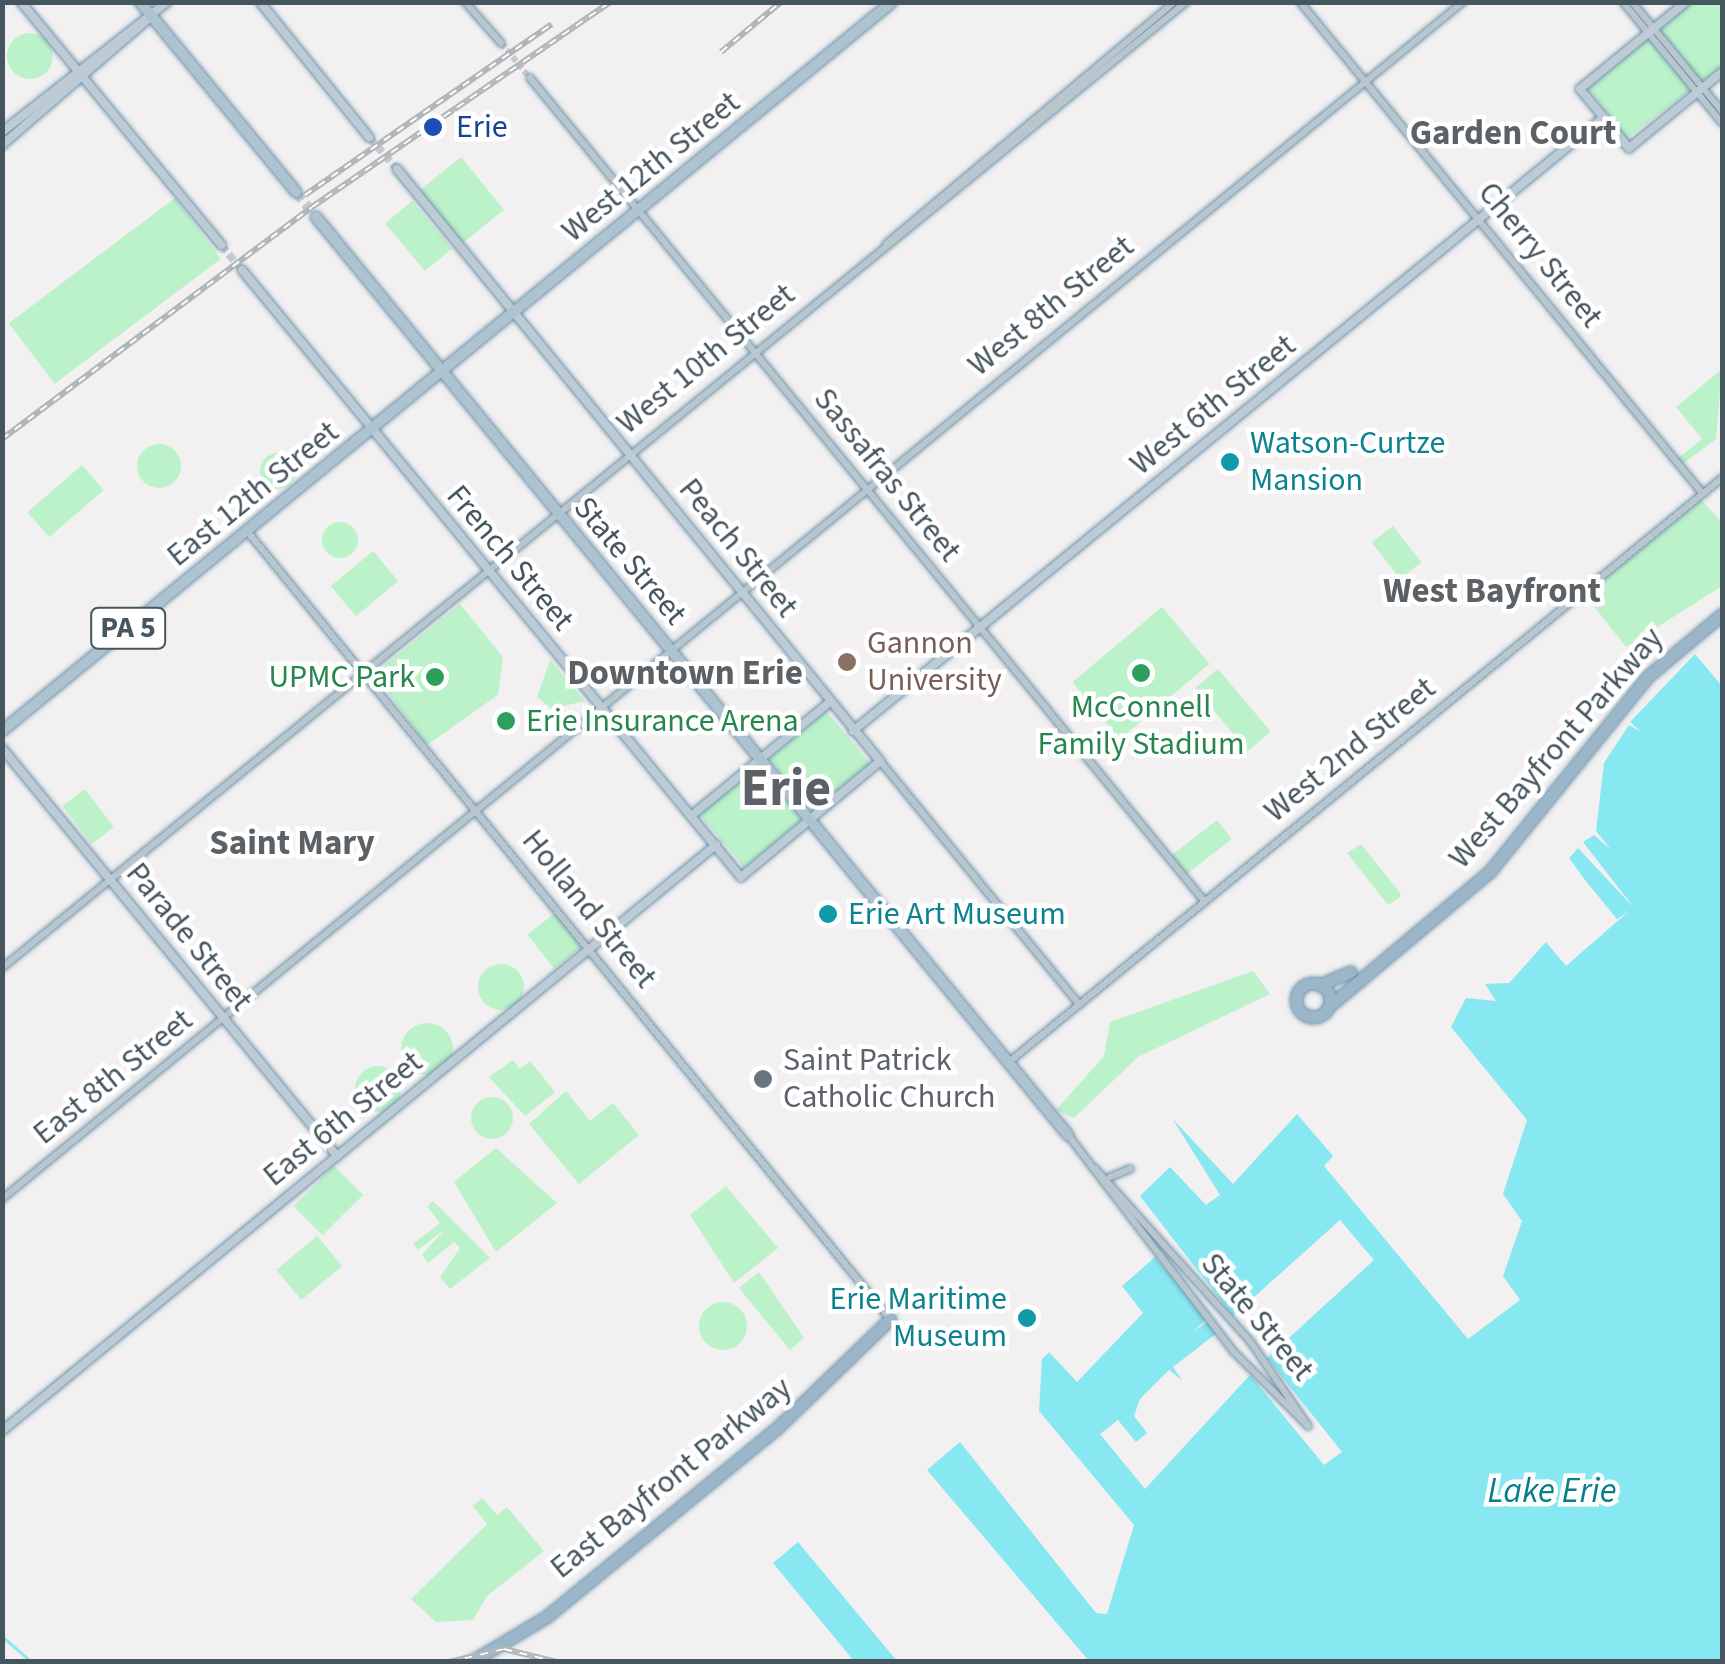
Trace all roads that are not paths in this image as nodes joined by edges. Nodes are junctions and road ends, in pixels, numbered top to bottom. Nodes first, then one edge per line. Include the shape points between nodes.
1 (22, 2) edge
2 (140, 2) edge
3 (167, 2) edge
4 (260, 2) edge
5 (465, 2) edge
6 (892, 2) edge
7 (1174, 2) edge
8 (1186, 2) edge
9 (1300, 2) edge
10 (1463, 2) edge
11 (1622, 2) edge
12 (1632, 2) edge
13 (1686, 2) edge
14 (151, 16) junction
15 (1650, 31) junction
16 (501, 44) tunnel mouth
17 (1126, 46) junction
18 (1722, 72) edge
19 (80, 74) junction
20 (530, 78) tunnel mouth
21 (1366, 82) junction
22 (1699, 90) junction
23 (1722, 112) edge
24 (1604, 118) junction
25 (1722, 123) edge
26 (2, 132) edge
27 (370, 137) tunnel mouth
28 (2, 144) edge
29 (396, 169) tunnel mouth
30 (296, 192) tunnel mouth
31 (638, 210) junction
32 (316, 217) tunnel mouth
33 (1479, 220) junction
34 (221, 246) tunnel mouth
35 (242, 270) tunnel mouth
36 (514, 312) junction
37 (754, 352) junction
38 (443, 371) junction
39 (372, 429) junction
40 (629, 455) junction
41 (1722, 478) edge
42 (866, 490) junction
43 (1703, 494) junction
44 (558, 513) junction
45 (247, 531) junction
46 (488, 570) junction
47 (742, 592) junction
48 (1722, 614) edge
49 (980, 628) junction
50 (672, 650) junction
51 (362, 672) junction
52 (830, 702) junction
53 (601, 709) junction
54 (2, 731) edge
55 (853, 732) junction
56 (2, 748) edge
57 (760, 759) junction
58 (880, 761) junction
59 (478, 811) junction
60 (691, 816) junction
61 (811, 820) junction
62 (716, 845) junction
63 (110, 880) junction
64 (1205, 902) junction
65 (1432, 918) junction
66 (589, 949) junction
67 (2, 968) edge
68 (1319, 985) junction
69 (1080, 1005) junction
70 (1328, 1008) junction
71 (224, 1018) junction
72 (1010, 1062) junction
73 (1068, 1135) joint
74 (337, 1156) junction
75 (1095, 1168) junction
76 (1130, 1169) dead end
77 (1108, 1176) junction
78 (2, 1198) edge
79 (890, 1318) joint
80 (2, 1431) edge
81 (471, 1662) edge

1 - 19 main road
2 - 14 main road
3 - 14 main road
4 - 27 main road
5 - 16 street
6 - 31 main road, West 12th Street / PA 5
7 - 17 street, West 10th Street
8 - 17 street, West 10th Street
9 - 21 street, Cherry Street
10 - 21 street, West 8th Street
11 - 15 street
12 - 15 street
13 - 15 main road
14 - 19 main road
14 - 30 main road
15 - 22 street
15 - 24 main road via 1580,89
17 - 37 street, West 10th Street
18 - 22 main road
19 - 26 main road
19 - 28 main road
19 - 34 main road
20 - 31 street, Sassafras Street
21 - 33 street, Cherry Street
21 - 42 street, West 8th Street
22 - 23 street
22 - 24 main road via 1628,148
22 - 25 street
24 - 33 main road, West 6th Street
29 - 36 main road, Peach Street
31 - 36 main road, West 12th Street / PA 5
31 - 37 street, Sassafras Street
32 - 38 main road, State Street
33 - 43 street, Cherry Street
33 - 49 main road, West 6th Street
35 - 39 main road, French Street
36 - 38 main road, West 12th Street / PA 5
36 - 40 main road, Peach Street
37 - 40 street, West 10th Street
37 - 42 street, Sassafras Street
38 - 39 main road, East 12th Street / PA 5
38 - 44 main road, State Street
39 - 45 main road, East 12th Street / PA 5
39 - 46 main road, French Street
40 - 44 street, West 10th Street
40 - 47 main road, Peach Street
41 - 43 street, West 2nd Street
42 - 47 street, West 8th Street
42 - 49 street, Sassafras Street
43 - 64 street, West 2nd Street
44 - 46 street, West 10th Street
44 - 50 main road, State Street
45 - 51 street, Holland Street
45 - 54 main road, East 12th Street / PA 5
46 - 51 street, West 10th Street
46 - 53 main road, French Street
47 - 50 street, West 8th Street
47 - 52 main road, Peach Street
48 - 65 highway, West Bayfront Parkway via 1647,677 1523,838
49 - 55 main road, West 6th Street
49 - 64 street, Sassafras Street
50 - 53 street, East 8th Street
50 - 57 main road, State Street
51 - 59 street, Holland Street
51 - 63 street, West 10th Street
52 - 55 main road, Peach Street
52 - 57 main road
53 - 59 street, East 8th Street
53 - 60 main road, French Street
55 - 58 main road, Peach Street
56 - 63 main road, Parade Street
57 - 60 main road
57 - 61 main road, State Street
58 - 61 main road
58 - 69 street, Peach Street
59 - 66 street, Holland Street
59 - 71 street, East 8th Street
60 - 62 main road, French Street
61 - 62 main road, French Street via 741,877
61 - 72 main road, State Street
62 - 66 main road, East 6th Street
63 - 67 street, West 10th Street
63 - 71 main road, Parade Street
64 - 69 street, West 2nd Street
65 - 68 highway, West Bayfront Parkway
65 - 70 highway, West Bayfront Parkway
66 - 74 main road, East 6th Street
66 - 79 street, Holland Street
68 - 70 highway
68 - 70 highway via 1302,988 1296,1004 1308,1016
69 - 72 street, West 2nd Street
71 - 74 main road, Parade Street
71 - 78 street, East 8th Street
72 - 73 main road, State Street
73 - 75 street, State Street
74 - 80 main road, East 6th Street
75 - 77 street, State Street
75 - 77 street, State Street via 1234,1352 1308,1426 1250,1341
76 - 77 street
79 - 81 highway, East Bayfront Parkway via 777,1428 551,1613

